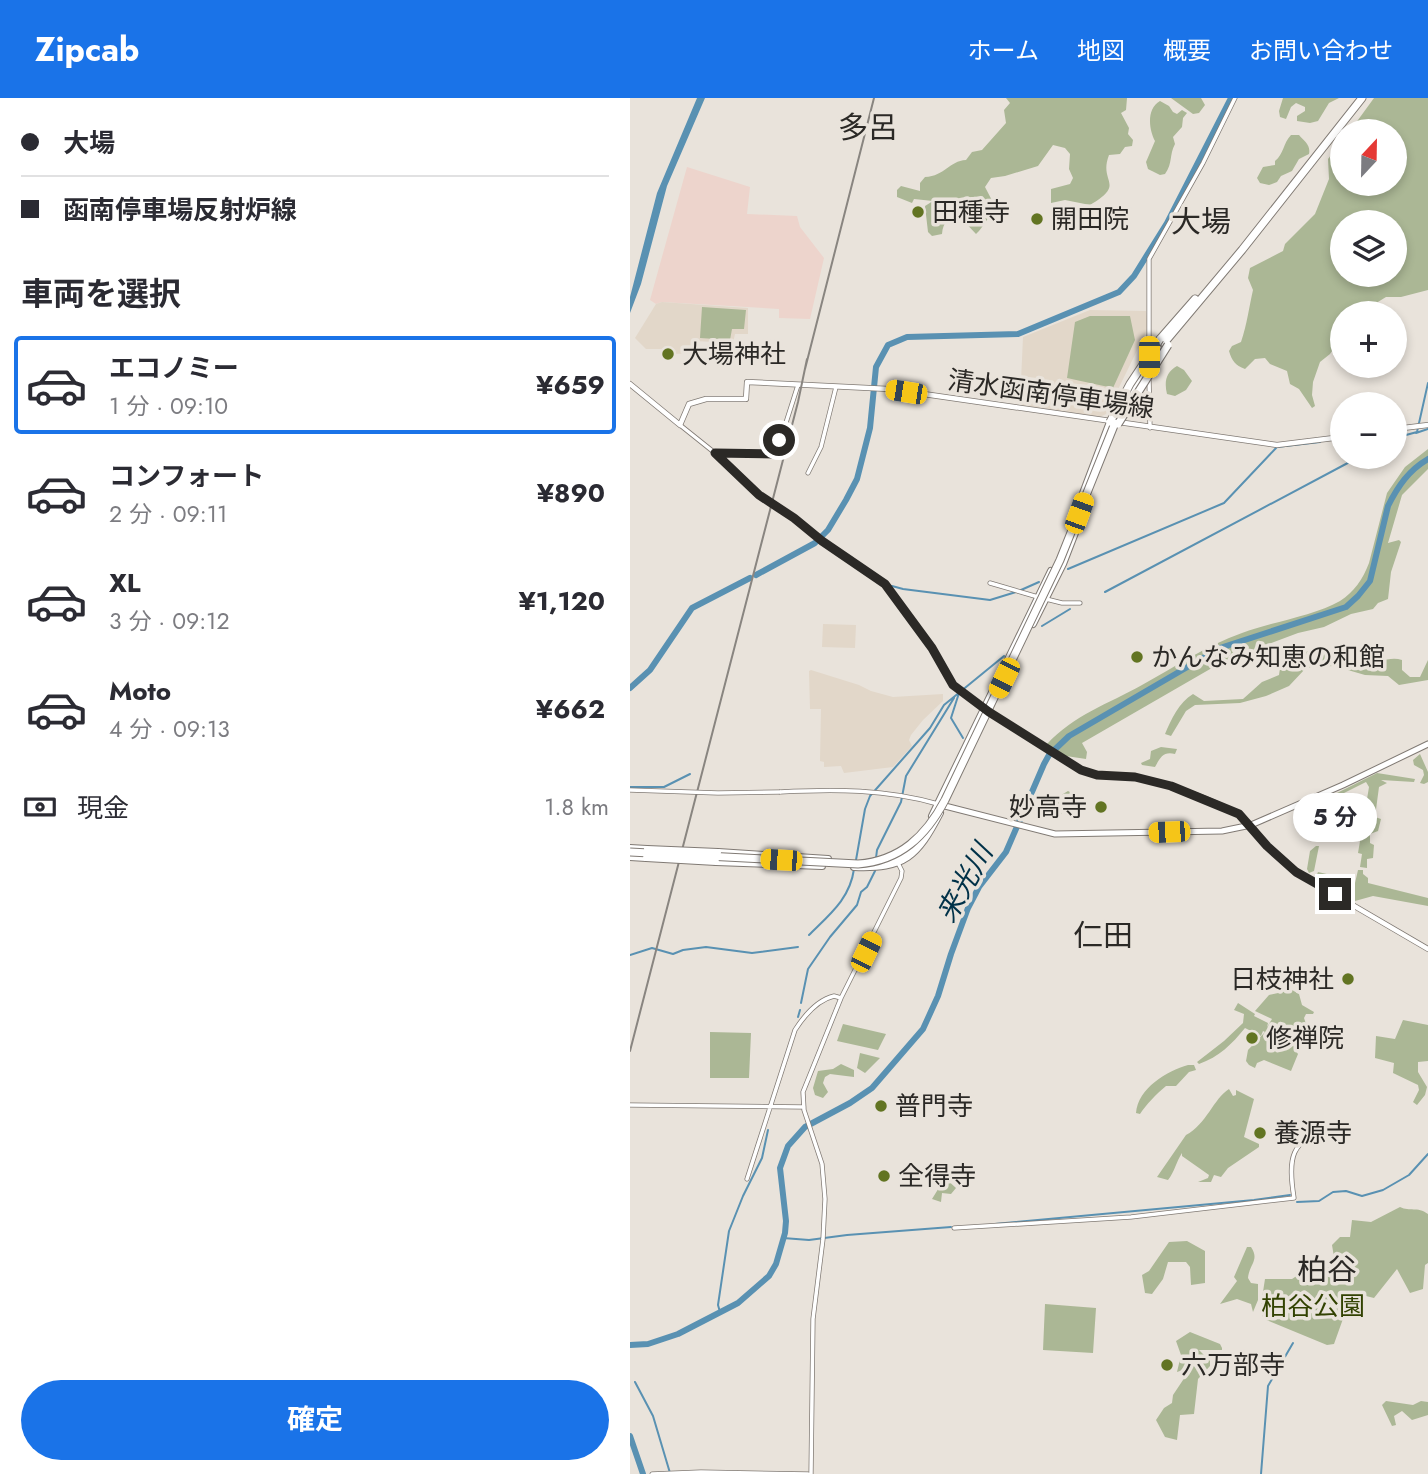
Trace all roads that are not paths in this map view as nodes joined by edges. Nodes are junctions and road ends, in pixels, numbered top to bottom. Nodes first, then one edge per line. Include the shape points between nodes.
1 (1235, 98) edge
2 (1360, 98) edge
3 (1163, 342) junction
4 (630, 384) edge
5 (798, 384) junction
6 (836, 387) junction
7 (1114, 423) junction
8 (680, 425) junction
9 (1428, 425) edge
10 (1150, 428) junction
11 (1407, 428) edge
12 (1330, 438) edge
13 (715, 453) junction
14 (808, 473) dead end
15 (990, 583) dead end
16 (1037, 597) junction
17 (1046, 600) junction
18 (1080, 603) dead end
19 (987, 710) junction
20 (1428, 744) edge
21 (630, 790) edge
22 (941, 805) junction
23 (1251, 825) junction
24 (630, 852) edge
25 (897, 862) junction
26 (1428, 948) edge
27 (841, 998) junction
28 (630, 1105) edge
29 (770, 1106) junction
30 (804, 1107) junction
31 (1332, 1132) dead end
32 (747, 1178) dead end
33 (954, 1228) dead end
34 (654, 1474) edge
35 (810, 1474) edge

1 - 10 street via 1149,259
2 - 3 highway
3 - 7 highway, bridge via 1130,384
3 - 24 highway, bridge via 1105,444 1031,622 950,789 919,838 891,856 858,864
4 - 8 main road
5 - 6 main road, 清水函南停車場線
5 - 8 main road, 清水函南停車場線 via 747,382 746,398 689,404
5 - 13 street via 776,454
6 - 7 main road, 清水函南停車場線 via 874,388
6 - 14 street via 821,447
7 - 10 main road, 清水函南停車場線
7 - 16 highway
7 - 17 highway
8 - 13 street
9 - 11 main road
10 - 12 main road, 清水函南停車場線 via 1277,445
13 - 19 street via 759,495 887,587 950,681
15 - 16 street
16 - 17 street
16 - 19 highway
17 - 18 street
17 - 19 highway
19 - 22 highway
19 - 23 street via 1081,770 1171,786 1239,814
20 - 23 main road
21 - 22 street, bridge via 871,791
22 - 23 main road via 1055,834 1222,831
22 - 25 highway via 919,841
23 - 26 main road via 1296,872
24 - 25 highway, bridge via 647,849
24 - 25 highway, bridge via 646,858 873,868
25 - 27 street via 901,878
27 - 29 street via 824,1000 795,1030
27 - 30 street via 805,1084
28 - 29 street
29 - 30 street
29 - 32 street
30 - 35 street via 822,1164 825,1209 813,1319
31 - 33 street via 1314,1134 1298,1147 1291,1163 1294,1198 1131,1217
34 - 35 street

